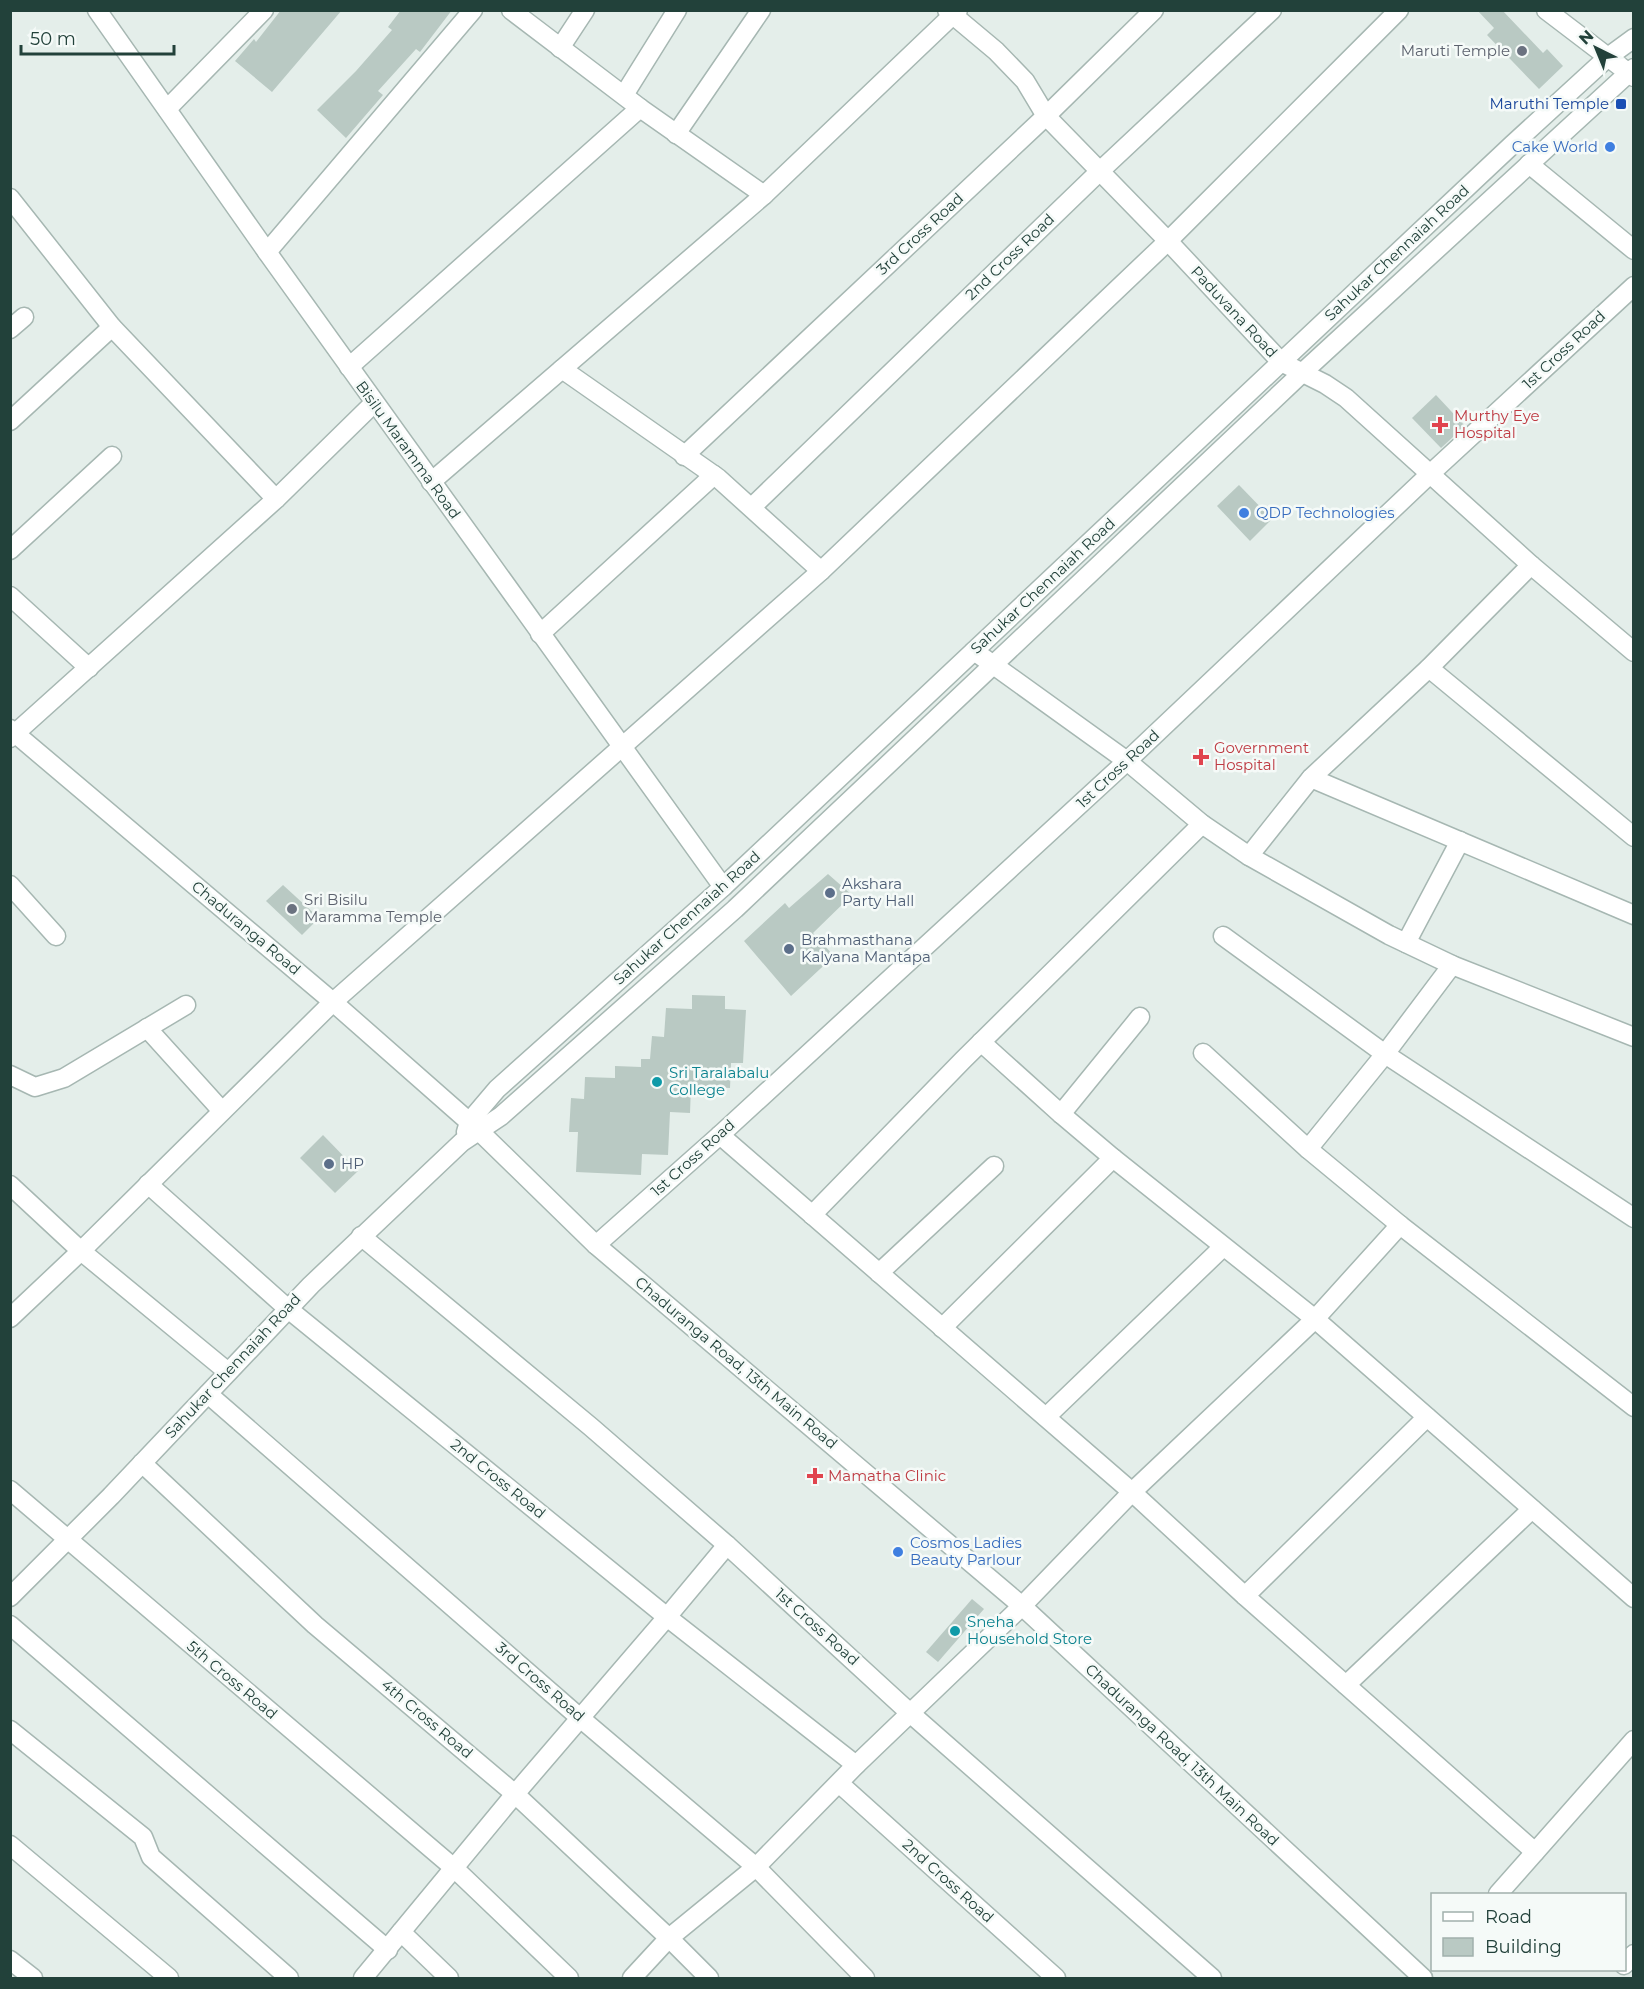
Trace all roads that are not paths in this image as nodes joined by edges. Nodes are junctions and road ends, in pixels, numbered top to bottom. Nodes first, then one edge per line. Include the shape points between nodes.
1 (97, 10) edge
2 (264, 10) edge
3 (473, 10) edge
4 (511, 10) edge
5 (585, 10) edge
6 (676, 10) edge
7 (761, 10) edge
8 (1154, 10) edge
9 (1272, 10) edge
10 (1399, 10) edge
11 (1546, 10) edge
12 (952, 12) edge
13 (1634, 38) edge
14 (560, 48) junction
15 (1608, 57) junction
16 (1632, 73) edge
17 (624, 95) junction
18 (640, 108) junction
19 (167, 109) junction
20 (1046, 116) junction
21 (676, 134) junction
22 (1529, 164) junction
23 (1100, 171) junction
24 (764, 195) junction
25 (10, 198) edge
26 (1168, 241) junction
27 (1634, 250) edge
28 (267, 252) junction
29 (1634, 286) edge
30 (24, 317) dead end
31 (112, 327) junction
32 (10, 329) edge
33 (1281, 362) junction
34 (349, 367) junction
35 (562, 369) junction
36 (1302, 373) junction
37 (374, 403) junction
38 (10, 421) edge
39 (112, 456) dead end
40 (684, 456) junction
41 (1430, 474) junction
42 (714, 475) junction
43 (431, 482) junction
44 (276, 499) junction
45 (752, 507) junction
46 (10, 550) edge
47 (1531, 565) junction
48 (821, 570) junction
49 (10, 596) edge
50 (540, 634) junction
51 (974, 651) junction
52 (1634, 652) edge
53 (994, 664) junction
54 (88, 668) junction
55 (1429, 668) junction
56 (12, 733) edge
57 (621, 747) junction
58 (1127, 761) junction
59 (1311, 778) junction
60 (1202, 824) junction
61 (1634, 837) edge
62 (1460, 841) junction
63 (1249, 856) junction
64 (10, 885) edge
65 (723, 887) junction
66 (1634, 915) edge
67 (56, 936) dead end
68 (1223, 936) dead end
69 (1406, 943) junction
70 (1452, 965) junction
71 (333, 1002) junction
72 (186, 1005) dead end
73 (1140, 1017) dead end
74 (147, 1028) junction
75 (1634, 1037) edge
76 (981, 1042) junction
77 (1203, 1053) dead end
78 (1385, 1054) junction
79 (10, 1075) edge
80 (222, 1111) junction
81 (1060, 1114) junction
82 (474, 1127) junction
83 (720, 1135) junction
84 (1308, 1149) junction
85 (1113, 1158) junction
86 (994, 1166) dead end
87 (148, 1184) junction
88 (10, 1185) edge
89 (812, 1215) junction
90 (1634, 1218) edge
91 (1400, 1225) junction
92 (361, 1236) junction
93 (597, 1245) junction
94 (1223, 1247) junction
95 (81, 1251) junction
96 (879, 1273) junction
97 (287, 1308) junction
98 (10, 1318) edge
99 (1315, 1319) junction
100 (942, 1328) junction
101 (228, 1372) junction
102 (208, 1394) junction
103 (1634, 1407) edge
104 (1046, 1417) junction
105 (1427, 1417) junction
106 (142, 1463) junction
107 (10, 1490) edge
108 (1132, 1492) junction
109 (1532, 1509) junction
110 (67, 1539) junction
111 (727, 1545) junction
112 (1245, 1596) junction
113 (10, 1597) edge
114 (1634, 1598) edge
115 (1022, 1606) junction
116 (667, 1617) junction
117 (10, 1625) edge
118 (1346, 1685) junction
119 (910, 1713) junction
120 (579, 1717) junction
121 (10, 1730) edge
122 (1634, 1740) edge
123 (856, 1765) junction
124 (840, 1784) junction
125 (515, 1794) junction
126 (10, 1845) edge
127 (1535, 1852) junction
128 (756, 1867) junction
129 (454, 1868) junction
130 (1499, 1893) edge
131 (401, 1932) junction
132 (669, 1938) junction
133 (388, 1950) junction
134 (10, 1960) edge
135 (33, 1978) edge
136 (169, 1978) edge
137 (288, 1978) edge
138 (363, 1978) edge
139 (449, 1978) edge
140 (569, 1978) edge
141 (632, 1978) edge
142 (709, 1978) edge
143 (865, 1978) edge
144 (1056, 1978) edge
145 (1212, 1978) edge
146 (1424, 1978) edge

1 - 19 street, Bisilu Maramma Road
2 - 19 street
3 - 28 street
4 - 14 street
5 - 14 street
6 - 17 street
7 - 21 street
8 - 20 street, 3rd Cross Road
9 - 23 street, 2nd Cross Road
10 - 26 street
11 - 15 street
12 - 20 street, Paduvana Road via 1025,81
12 - 24 street
13 - 15 street, Sahukar Chennaiah Road
14 - 17 street
15 - 16 street
15 - 33 street, Sahukar Chennaiah Road
16 - 22 street, Sahukar Chennaiah Road
17 - 18 street
18 - 21 street
18 - 34 street
19 - 28 street, Bisilu Maramma Road
20 - 23 street, Paduvana Road
20 - 40 street, 3rd Cross Road
21 - 24 street
22 - 27 street
22 - 36 street, Sahukar Chennaiah Road
23 - 26 street, Paduvana Road
23 - 45 street, 2nd Cross Road
24 - 35 street
25 - 31 street
26 - 33 street, Paduvana Road
26 - 48 street
28 - 34 street, Bisilu Maramma Road
29 - 41 street, 1st Cross Road
30 - 32 street
31 - 38 street
31 - 44 street
33 - 36 street, Paduvana Road
33 - 51 street, Sahukar Chennaiah Road
34 - 37 street, Bisilu Maramma Road
35 - 40 street
35 - 43 street
36 - 41 street, Paduvana Road via 1346,398
36 - 53 street, Sahukar Chennaiah Road
37 - 43 street, Bisilu Maramma Road
37 - 44 street
39 - 46 street
40 - 42 street
41 - 47 street, Paduvana Road
41 - 58 street, 1st Cross Road
42 - 45 street
42 - 50 street
43 - 50 street, Bisilu Maramma Road
44 - 54 street
45 - 48 street
47 - 52 street, Paduvana Road
47 - 55 street
48 - 57 street
49 - 54 street
50 - 57 street, Bisilu Maramma Road
51 - 53 street
51 - 65 street, Sahukar Chennaiah Road
53 - 58 street
53 - 82 street, Sahukar Chennaiah Road via 735,909 501,1116
54 - 56 street
55 - 59 street
55 - 61 street
56 - 71 street, Chaduranga Road
57 - 65 street, Bisilu Maramma Road
57 - 71 street
58 - 60 street
58 - 83 street, 1st Cross Road
59 - 62 street
59 - 63 street
60 - 63 street
60 - 76 street
62 - 66 street
62 - 69 street
63 - 69 street
64 - 67 street
65 - 82 street, Sahukar Chennaiah Road via 497,1089
68 - 78 street
69 - 70 street
70 - 75 street
70 - 78 street
71 - 80 street
71 - 82 street, Chaduranga Road
72 - 74 street
73 - 81 street
74 - 79 street via 64,1078 35,1087
74 - 80 street
76 - 81 street
76 - 89 street
77 - 84 street
78 - 84 street
78 - 90 street
80 - 87 street
81 - 85 street
82 - 92 street, Sahukar Chennaiah Road
82 - 93 street, Chaduranga Road, 13th Main Road
83 - 89 street
83 - 93 street, 1st Cross Road
84 - 91 street
85 - 94 street
85 - 100 street
86 - 96 street
87 - 95 street
87 - 97 street, 2nd Cross Road
88 - 95 street
89 - 96 street
91 - 99 street
91 - 103 street
92 - 97 street, Sahukar Chennaiah Road
92 - 111 street, 1st Cross Road
93 - 115 street, Chaduranga Road, 13th Main Road
94 - 99 street
94 - 104 street
95 - 98 street
95 - 101 street
96 - 100 street
97 - 101 street, Sahukar Chennaiah Road
97 - 116 street, 2nd Cross Road
99 - 105 street
99 - 108 street
100 - 104 street
101 - 102 street, Sahukar Chennaiah Road
102 - 106 street, Sahukar Chennaiah Road
102 - 120 street, 3rd Cross Road
104 - 108 street
105 - 109 street
105 - 112 street
106 - 110 street, Sahukar Chennaiah Road
106 - 125 street, 4th Cross Road via 315,1625
107 - 110 street, 5th Cross Road
108 - 112 street
108 - 115 street
109 - 114 street
109 - 118 street
110 - 113 street, Sahukar Chennaiah Road
110 - 129 street, 5th Cross Road
111 - 116 street
111 - 119 street, 1st Cross Road
112 - 118 street
115 - 119 street
115 - 146 street, Chaduranga Road, 13th Main Road
116 - 120 street
116 - 123 street, 2nd Cross Road
117 - 133 street
118 - 127 street
119 - 123 street
119 - 145 street, 1st Cross Road
120 - 125 street
120 - 128 street, 3rd Cross Road
121 - 137 street via 143,1837 151,1857
122 - 127 street
123 - 124 street
124 - 128 street
124 - 144 street, 2nd Cross Road
125 - 129 street
125 - 132 street, 4th Cross Road
126 - 136 street
127 - 130 street
128 - 132 street
128 - 143 street, 3rd Cross Road
129 - 131 street
129 - 140 street, 5th Cross Road
131 - 133 street
131 - 139 street
132 - 141 street
132 - 142 street, 4th Cross Road
133 - 138 street
134 - 135 street

